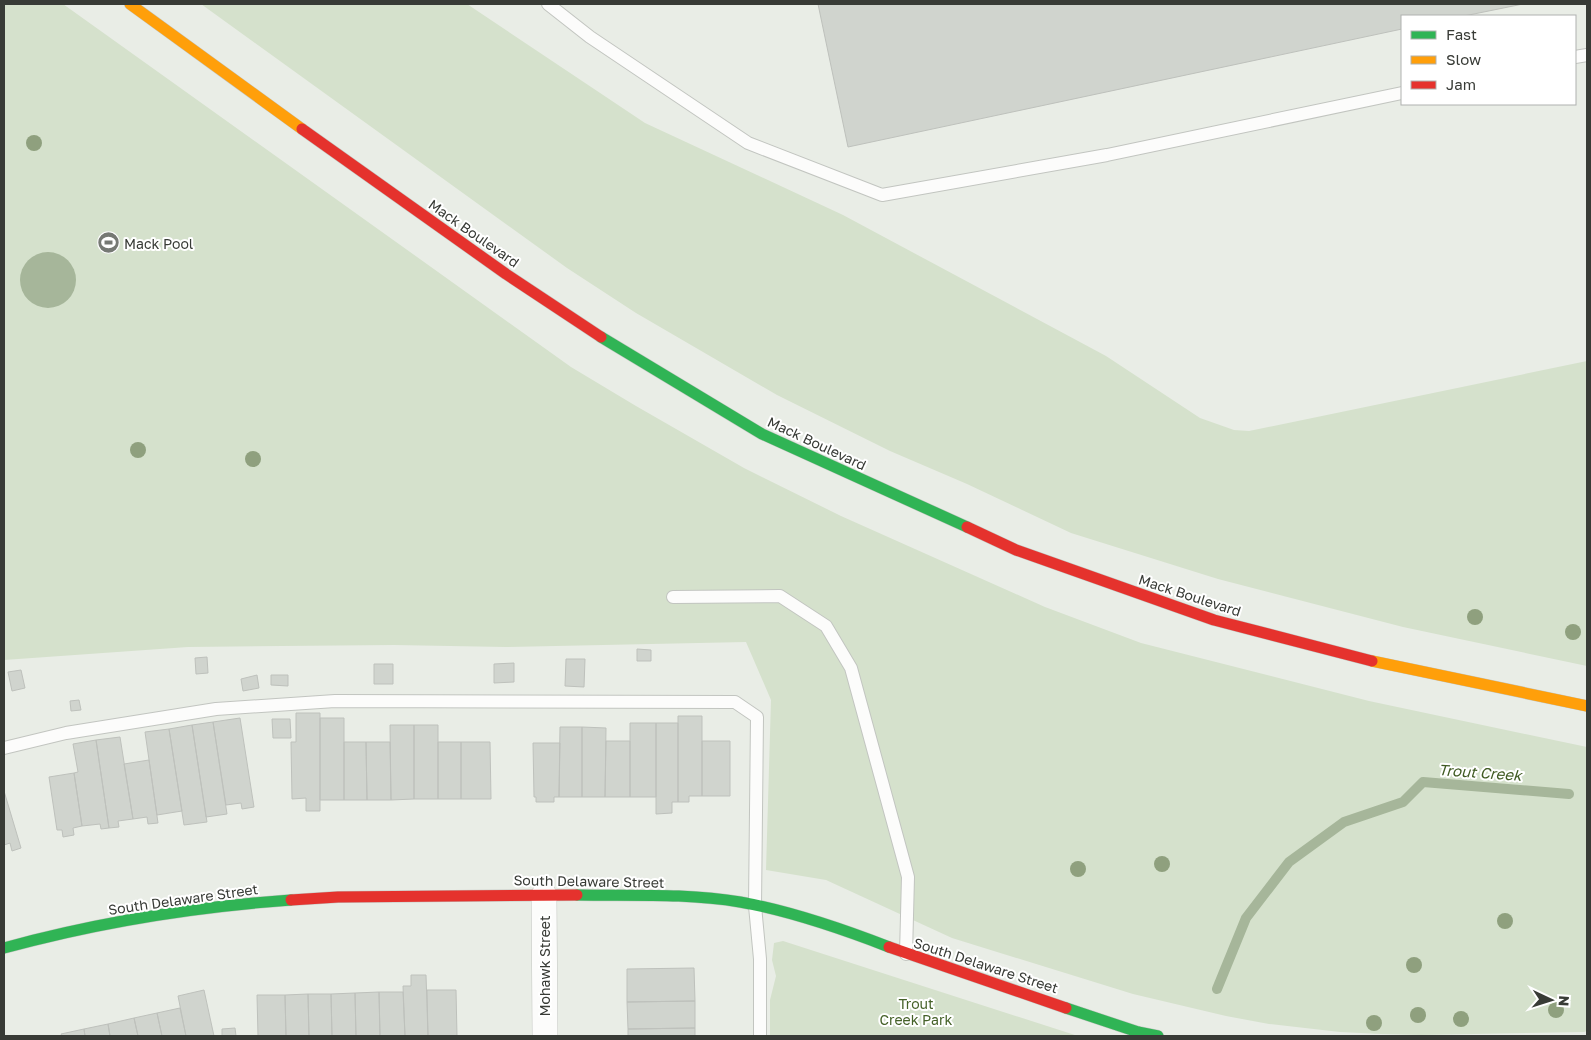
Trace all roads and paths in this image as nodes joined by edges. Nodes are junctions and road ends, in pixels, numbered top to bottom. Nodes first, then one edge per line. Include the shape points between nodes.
1 (130, 4) edge
2 (548, 4) edge
3 (1401, 93) edge
4 (673, 597) dead end
5 (1587, 706) edge
6 (4, 748) edge
7 (544, 895) junction
8 (755, 906) junction
9 (4, 948) edge
10 (906, 954) junction
11 (545, 1036) edge
12 (760, 1036) edge
13 (1158, 1036) edge

1 - 5 main road, Mack Boulevard via 506,274 597,335 762,434 1016,550 1214,620 1360,659
2 - 3 lane via 590,37 748,143 882,195 1107,155
4 - 10 lane via 780,596 826,626 851,668 908,878
6 - 8 lane via 66,733 216,709 315,702 735,702 757,717
7 - 8 main road, South Delaware Street via 687,897
7 - 9 main road, South Delaware Street via 338,897 238,904 139,918
7 - 11 street, Mohawk Street
8 - 10 main road, South Delaware Street via 788,912
8 - 12 lane via 760,959
10 - 13 main road, South Delaware Street

